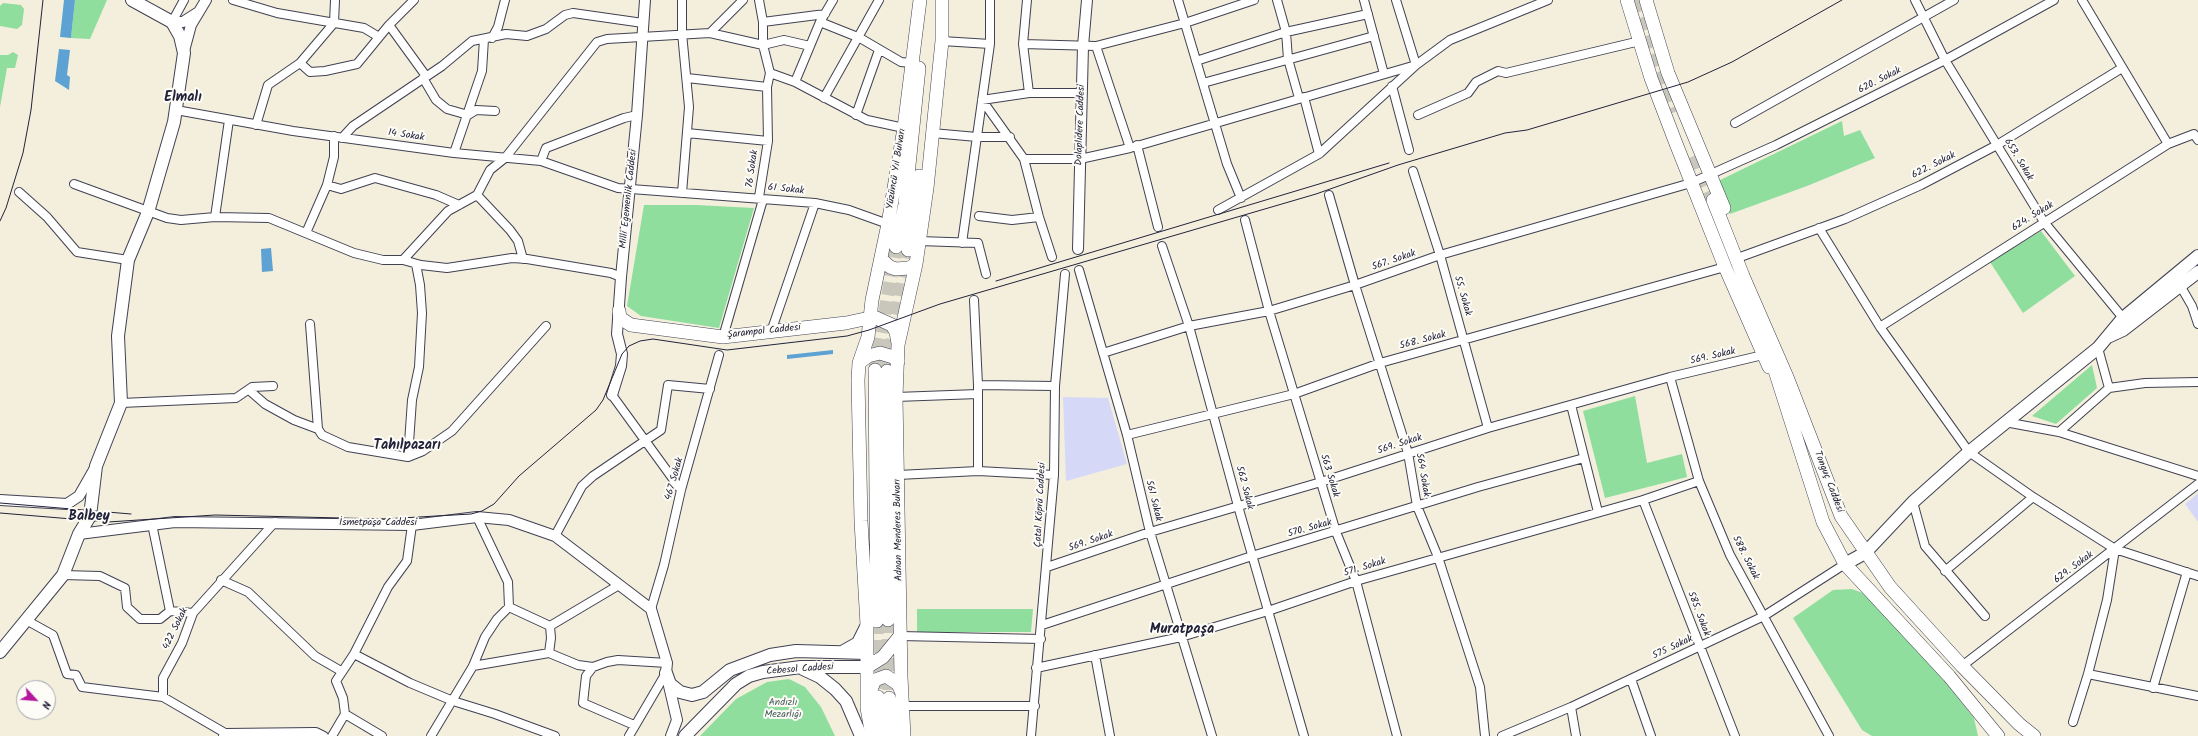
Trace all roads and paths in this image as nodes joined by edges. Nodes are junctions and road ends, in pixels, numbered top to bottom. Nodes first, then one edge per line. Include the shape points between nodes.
1 (132, 0) edge
2 (184, 0) edge
3 (206, 0) edge
4 (233, 0) edge
5 (335, 0) edge
6 (414, 0) edge
7 (505, 0) edge
8 (645, 0) edge
9 (682, 0) edge
10 (743, 0) edge
11 (759, 0) edge
12 (832, 0) edge
13 (879, 0) edge
14 (920, 0) edge
15 (923, 0) edge
16 (941, 0) edge
17 (990, 0) edge
18 (1027, 0) edge
19 (1087, 0) edge
20 (1178, 0) edge
21 (1254, 0) edge
22 (1277, 0) edge
23 (1364, 0) edge
24 (1396, 0) edge
25 (1548, 0) edge
26 (1627, 0) edge
27 (1646, 0) edge
28 (1915, 0) edge
29 (1954, 0) edge
30 (2054, 0) edge
31 (2082, 0) edge
32 (197, 13) junction
33 (825, 14) junction
34 (1368, 14) junction
35 (1924, 17) junction
36 (172, 22) junction
37 (763, 22) junction
38 (820, 22) junction
39 (334, 23) junction
40 (643, 23) junction
41 (1185, 23) junction
42 (388, 25) junction
43 (1286, 32) junction
44 (710, 33) junction
45 (682, 34) junction
46 (1374, 36) junction
47 (379, 37) junction
48 (488, 38) junction
49 (643, 38) junction
50 (860, 38) junction
51 (942, 41) junction
52 (1640, 41) junction
53 (990, 44) junction
54 (1023, 44) junction
55 (763, 45) junction
56 (810, 46) junction
57 (1083, 46) junction
58 (1096, 46) junction
59 (879, 50) junction
60 (184, 54) junction
61 (1288, 59) junction
62 (1945, 60) junction
63 (1196, 61) junction
64 (300, 63) junction
65 (911, 63) junction
66 (1416, 65) junction
67 (2122, 68) junction
68 (770, 73) junction
69 (1384, 74) junction
70 (424, 77) junction
71 (688, 78) junction
72 (795, 82) junction
73 (1203, 83) junction
74 (1392, 86) junction
75 (767, 87) junction
76 (1029, 93) junction
77 (1082, 93) junction
78 (1301, 97) junction
79 (824, 98) junction
80 (982, 100) junction
81 (176, 110) junction
82 (495, 111) dead end
83 (1674, 111) tunnel mouth
84 (468, 115) junction
85 (637, 115) junction
86 (856, 115) junction
87 (1418, 115) dead end
88 (229, 120) junction
89 (1215, 121) junction
90 (1735, 123) dead end
91 (256, 125) junction
92 (904, 128) junction
93 (687, 133) junction
94 (932, 133) junction
95 (338, 137) junction
96 (977, 137) junction
97 (1010, 137) junction
98 (2198, 140) edge
99 (768, 141) junction
100 (2168, 144) junction
101 (1997, 145) junction
102 (1134, 146) junction
103 (1409, 150) dead end
104 (454, 153) junction
105 (1318, 154) junction
106 (1692, 157) tunnel mouth
107 (505, 158) junction
108 (1080, 159) junction
109 (1024, 160) junction
110 (541, 161) junction
111 (1413, 171) dead end
112 (1711, 174) junction
113 (1691, 183) junction
114 (74, 184) dead end
115 (327, 185) junction
116 (631, 189) junction
117 (19, 192) dead end
118 (682, 193) junction
119 (477, 195) junction
120 (1329, 195) dead end
121 (760, 197) junction
122 (1241, 198) junction
123 (815, 203) junction
124 (459, 205) junction
125 (1218, 210) dead end
126 (148, 212) junction
127 (979, 216) dead end
128 (215, 217) junction
129 (1039, 217) junction
130 (1245, 220) dead end
131 (2044, 222) junction
132 (888, 224) junction
133 (1158, 227) dead end
134 (1819, 228) junction
135 (306, 233) junction
136 (919, 241) junction
137 (962, 243) junction
138 (1162, 246) dead end
139 (1078, 249) dead end
140 (1440, 255) junction
141 (1743, 256) junction
142 (2198, 256) edge
143 (1052, 257) dead end
144 (523, 259) junction
145 (881, 259) junction
146 (128, 260) junction
147 (403, 260) junction
148 (416, 264) junction
149 (916, 264) junction
150 (1725, 267) junction
151 (1079, 270) dead end
152 (2198, 272) edge
153 (986, 274) dead end
154 (1065, 274) dead end
155 (621, 277) junction
156 (1355, 285) junction
157 (2181, 287) junction
158 (872, 300) junction
159 (974, 300) dead end
160 (619, 311) junction
161 (1269, 311) junction
162 (870, 317) junction
163 (2123, 318) junction
164 (846, 323) junction
165 (310, 324) dead end
166 (902, 324) joint
167 (2198, 324) edge
168 (546, 326) dead end
169 (1189, 326) junction
170 (1880, 327) junction
171 (771, 332) junction
172 (723, 337) junction
173 (2105, 338) junction
174 (1464, 340) junction
175 (898, 345) junction
176 (2098, 348) junction
177 (1765, 349) junction
178 (1103, 353) junction
179 (719, 355) dead end
180 (898, 362) junction
181 (859, 363) junction
182 (1380, 363) junction
183 (881, 370) tunnel mouth
184 (1788, 376) junction
185 (1670, 377) junction
186 (2198, 382) edge
187 (273, 386) dead end
188 (1054, 386) junction
189 (2109, 388) junction
190 (710, 389) junction
191 (249, 390) junction
192 (978, 390) junction
193 (1294, 394) junction
194 (612, 395) joint
195 (896, 398) junction
196 (121, 403) junction
197 (1571, 405) junction
198 (1214, 413) junction
199 (2005, 422) junction
200 (1488, 428) junction
201 (320, 432) junction
202 (2059, 432) junction
203 (1127, 436) junction
204 (645, 441) junction
205 (1969, 452) junction
206 (1408, 453) junction
207 (408, 457) junction
208 (1584, 458) junction
209 (96, 466) junction
210 (978, 471) junction
211 (898, 475) junction
212 (1054, 475) junction
213 (2198, 476) edge
214 (1699, 481) junction
215 (1321, 482) junction
216 (2198, 484) edge
217 (681, 490) junction
218 (2033, 498) junction
219 (0, 500) edge
220 (1643, 500) junction
221 (1913, 502) junction
222 (1238, 506) junction
223 (1417, 506) junction
224 (1598, 512) junction
225 (477, 517) junction
226 (275, 522) junction
227 (152, 524) junction
228 (412, 525) junction
229 (1150, 532) junction
230 (1336, 532) junction
231 (78, 534) junction
232 (555, 536) junction
233 (2115, 549) junction
234 (1865, 553) junction
235 (1252, 556) junction
236 (1438, 557) junction
237 (1846, 564) junction
238 (1047, 567) junction
239 (1945, 571) junction
240 (2187, 572) junction
241 (63, 575) junction
242 (2198, 576) edge
243 (221, 580) junction
244 (1356, 581) junction
245 (1165, 584) junction
246 (619, 585) junction
247 (509, 607) junction
248 (651, 609) junction
249 (170, 610) junction
250 (1268, 611) junction
251 (193, 613) junction
252 (1764, 616) junction
253 (1985, 616) dead end
254 (26, 620) junction
255 (878, 622) junction
256 (1042, 625) junction
257 (550, 626) junction
258 (900, 636) junction
259 (1181, 637) junction
260 (1041, 638) junction
261 (1700, 646) junction
262 (0, 652) edge
263 (842, 652) junction
264 (548, 653) junction
265 (867, 653) junction
266 (354, 654) junction
267 (1095, 655) junction
268 (883, 657) junction
269 (473, 666) junction
270 (867, 666) junction
271 (1962, 666) junction
272 (593, 667) junction
273 (801, 667) junction
274 (667, 668) junction
275 (1036, 668) junction
276 (341, 671) junction
277 (2088, 674) junction
278 (901, 677) junction
279 (1631, 679) junction
280 (2153, 688) junction
281 (901, 691) junction
282 (2198, 696) edge
283 (163, 697) junction
284 (878, 698) junction
285 (453, 701) junction
286 (906, 706) dead end
287 (1035, 706) junction
288 (1571, 707) junction
289 (345, 714) junction
290 (1984, 718) junction
291 (2073, 722) dead end
292 (634, 725) junction
293 (224, 734) edge
294 (324, 736) edge
295 (332, 736) edge
296 (382, 736) edge
297 (431, 736) edge
298 (554, 736) edge
299 (628, 736) edge
300 (671, 736) edge
301 (684, 736) edge
302 (861, 736) edge
303 (872, 736) edge
304 (882, 736) edge
305 (892, 736) edge
306 (904, 736) edge
307 (1031, 736) edge
308 (1110, 736) edge
309 (1212, 736) edge
310 (1304, 736) edge
311 (1397, 736) edge
312 (1485, 736) edge
313 (1502, 736) edge
314 (1576, 736) edge
315 (1651, 736) edge
316 (1735, 736) edge
317 (1829, 736) edge
318 (1986, 736) edge
319 (1998, 736) edge
320 (2034, 736) edge

1 - 36 main road
2 - 36 street
3 - 32 street
4 - 39 street via 277,13
5 - 39 street
6 - 42 street
7 - 48 street via 498,27
8 - 40 street, Milli Egemenlik Caddesi
9 - 45 street
10 - 44 street
11 - 37 street, 76 Sokak
12 - 33 street
13 - 50 street
14 - 65 main road, Yüzüncü Yıl Bulvarı
15 - 16 main road, Yüzüncü Yıl Bulvarı via 902,248 919,180
16 - 51 main road, Yüzüncü Yıl Bulvarı
17 - 53 street
18 - 54 street
19 - 57 street, Dolaplıdere Caddesi
20 - 41 street
21 - 41 street
22 - 43 street
23 - 34 street
24 - 66 street
25 - 66 street via 1450,40
26 - 52 main road
27 - 112 main road via 1668,73
28 - 35 street, 653. Sokak
29 - 35 street
30 - 62 street, 620. Sokak
31 - 67 street
32 - 36 street via 183,22
32 - 60 street
33 - 37 street
33 - 38 street
34 - 43 street
34 - 46 street
35 - 62 street, 653. Sokak
35 - 90 street
36 - 60 main road via 180,36
37 - 55 street, 76 Sokak
38 - 50 street
38 - 56 street
39 - 47 street via 364,28
39 - 64 street
40 - 48 street via 573,13 546,29 527,36 506,34
40 - 49 street, Milli Egemenlik Caddesi
41 - 58 street
41 - 63 street
42 - 47 street
42 - 70 street
43 - 61 street
43 - 63 street
44 - 45 street
44 - 55 street
45 - 49 street
45 - 71 street
46 - 61 street
46 - 69 street
47 - 64 street via 357,64 310,72
48 - 70 street via 472,41
48 - 84 street via 482,71
49 - 85 street, Milli Egemenlik Caddesi
49 - 107 street via 607,39 597,42
50 - 59 street
50 - 79 street
51 - 53 street
51 - 94 main road, Yüzüncü Yıl Bulvarı
52 - 87 street via 1506,73 1498,71 1476,82 1468,93
52 - 113 main road
53 - 80 street
54 - 57 street
54 - 76 street
55 - 56 street via 784,40
55 - 68 street, 76 Sokak
56 - 72 street
57 - 58 street
57 - 77 street, Dolaplıdere Caddesi
58 - 102 street
59 - 65 street via 901,62
59 - 86 street
60 - 81 main road
61 - 73 street
61 - 78 street
62 - 101 street, 653. Sokak
62 - 112 street, 620. Sokak via 1776,145
63 - 73 street
64 - 91 street via 268,85
65 - 92 main road, Yüzüncü Yıl Bulvarı
66 - 69 street
66 - 74 street
67 - 100 street
67 - 101 street, 622. Sokak
68 - 72 street
68 - 75 street, 76 Sokak
69 - 78 street
70 - 84 street via 436,100 447,109
70 - 95 street
71 - 75 street
71 - 93 street
72 - 79 street
73 - 89 street
74 - 103 street
74 - 105 street
75 - 99 street, 76 Sokak
76 - 77 street
76 - 80 street
77 - 108 street, Dolaplıdere Caddesi
78 - 89 street
78 - 105 street
79 - 86 street
80 - 96 street
80 - 97 street
81 - 88 street, 14 Sokak
81 - 126 main road
82 - 84 street via 476,110
83 - 106 main road
84 - 104 street
85 - 110 street via 546,148
85 - 116 street, Milli Egemenlik Caddesi
86 - 92 street
88 - 91 street, 14 Sokak
88 - 128 street
89 - 102 street
89 - 122 street via 1227,164
91 - 95 street, 14 Sokak
92 - 132 main road, Yüzüncü Yıl Bulvarı
93 - 99 street
93 - 118 street
94 - 96 street
94 - 136 main road, Yüzüncü Yıl Bulvarı
95 - 104 street, 14 Sokak
95 - 115 street
96 - 97 street
96 - 137 street
97 - 109 street
98 - 100 street, 624. Sokak via 2194,134
99 - 121 street, 76 Sokak
100 - 131 street, 624. Sokak
101 - 131 street, 653. Sokak
101 - 134 street, 622. Sokak via 1921,184 1845,219
102 - 108 street
102 - 133 street
104 - 107 street, 14 Sokak
105 - 122 street
107 - 110 street, 14 Sokak
107 - 119 street via 490,170
108 - 109 street
108 - 139 street, Dolaplıdere Caddesi
109 - 129 street
110 - 116 street, 14 Sokak via 618,188
111 - 140 street, 55. Sokak
112 - 113 street, 620. Sokak
112 - 141 main road
113 - 140 street, 567. Sokak
113 - 150 main road
114 - 126 street
115 - 124 street via 341,189 375,178 436,195
115 - 135 street
116 - 118 street, 61 Sokak
116 - 155 street, Milli Egemenlik Caddesi
117 - 146 street via 47,217 77,252
118 - 121 street, 61 Sokak
119 - 124 street
119 - 144 street via 518,241
120 - 156 street, 564 Sokak
121 - 123 street, 61 Sokak
121 - 172 street, 76 Sokak via 762,203
122 - 125 street
123 - 132 street, 61 Sokak via 849,210
123 - 171 street
124 - 147 street via 448,211
126 - 128 street via 181,220
126 - 146 main road
127 - 129 street via 1012,220
128 - 135 street via 269,218
129 - 143 street
130 - 161 street, 563 Sokak
131 - 163 street, 653. Sokak
131 - 170 street, 624. Sokak
132 - 145 main road, Yüzüncü Yıl Bulvarı
134 - 141 street, 622. Sokak
134 - 170 street
135 - 147 street via 354,253 383,260
136 - 137 street
136 - 149 main road, Yüzüncü Yıl Bulvarı
137 - 153 street via 978,243
138 - 169 street, 562 Sokak
140 - 156 street, 567. Sokak
140 - 174 street, 55. Sokak
141 - 184 main road
142 - 163 main road
144 - 148 street via 512,258 447,268
144 - 155 street via 611,273
145 - 149 main road via 896,269 909,268
145 - 158 main road, Yüzüncü Yıl Bulvarı
146 - 196 main road via 118,336
147 - 148 street
148 - 207 street via 422,313
149 - 166 main road, Yüzüncü Yıl Bulvarı
150 - 174 street, 568. Sokak
150 - 177 main road
151 - 178 street, 561 Sokak
152 - 157 main road
154 - 188 street, Çatal Köprü Caddesi
155 - 160 street, Milli Egemenlik Caddesi
156 - 161 street, 567. Sokak
156 - 182 street, 564 Sokak
157 - 167 street via 2192,306
157 - 173 main road via 2123,330
158 - 162 main road, Yüzüncü Yıl Bulvarı
158 - 164 main road via 863,312
159 - 192 street
160 - 172 main road, Şarampol Caddesi via 620,318 631,325
160 - 194 street, Milli Egemenlik Caddesi via 617,334 622,354 621,366
161 - 169 street, 567. Sokak
161 - 193 street, 563 Sokak
162 - 164 main road, Şarampol Caddesi
162 - 175 main road via 882,319 892,325
162 - 181 main road, Yüzüncü Yıl Bulvarı via 868,337
163 - 173 main road
164 - 171 main road, Şarampol Caddesi
165 - 201 street
166 - 175 main road, Adnan Menderes Bulvarı
168 - 207 street via 452,431 423,452
169 - 178 street, 567. Sokak
169 - 198 street, 562 Sokak
170 - 205 street
171 - 172 main road, Şarampol Caddesi
173 - 176 main road
174 - 182 street, 568. Sokak
174 - 200 street, 55. Sokak
175 - 180 main road, Adnan Menderes Bulvarı
176 - 189 street
176 - 199 main road
177 - 184 main road, Tonguç Caddesi via 1710,201
177 - 185 street, 569. Sokak
177 - 237 main road via 1823,522
178 - 203 street, 561 Sokak
179 - 190 street, 467 Sokak
180 - 181 main road via 893,357 880,354 868,356
180 - 195 main road, Adnan Menderes Bulvarı
181 - 255 main road via 861,521
182 - 193 street, 568. Sokak
182 - 206 street, 564 Sokak
183 - 255 main road
184 - 234 main road, Tonguç Caddesi via 1841,516
185 - 197 street, 569. Sokak
185 - 214 street, 588. Sokak
186 - 189 street via 2145,383
187 - 191 street via 252,387
188 - 192 street
188 - 212 street, Çatal Köprü Caddesi
189 - 202 street
190 - 204 street via 668,385 661,430
190 - 217 street, 467 Sokak
191 - 196 street via 236,398
191 - 201 street via 265,404
192 - 195 street
192 - 210 street
193 - 198 street, 568. Sokak
193 - 215 street, 563 Sokak
194 - 204 street
195 - 211 main road, Adnan Menderes Bulvarı
196 - 209 main road
197 - 200 street, 569. Sokak
197 - 208 street
198 - 203 street, 568. Sokak
198 - 222 street, 562 Sokak
199 - 202 street
199 - 205 main road
200 - 206 street, 569. Sokak
201 - 207 street via 348,447
202 - 213 street
203 - 229 street, 561 Sokak
204 - 217 street
204 - 232 street via 582,486
205 - 218 street
205 - 221 main road
206 - 215 street, 569. Sokak
206 - 223 street, 564 Sokak
208 - 223 street, 570. Sokak
208 - 224 street
209 - 219 street via 79,496 67,504
209 - 231 main road via 90,516
210 - 211 street
210 - 212 street
211 - 258 main road, Adnan Menderes Bulvarı
212 - 238 street, Çatal Köprü Caddesi
214 - 220 street, 571. Sokak
214 - 252 street, 588. Sokak via 1730,555
215 - 222 street, 569. Sokak
215 - 230 street, 563 Sokak
216 - 233 street, 629. Sokak
217 - 248 street, 467 Sokak
218 - 233 street
218 - 239 street
220 - 224 street, 571. Sokak
220 - 261 street, 585. Sokak
221 - 234 main road
221 - 239 street via 1925,546
222 - 229 street, 569. Sokak
222 - 235 street, 562 Sokak
223 - 230 street, 570. Sokak
223 - 236 street, 564 Sokak
224 - 236 street, 571. Sokak
225 - 228 street, İsmetpaşa Caddesi
225 - 232 street, İsmetpaşa Caddesi via 509,520
225 - 247 street via 508,582
226 - 227 street, İsmetpaşa Caddesi
226 - 228 street, İsmetpaşa Caddesi
226 - 243 street, 422 Sokak
227 - 231 street, İsmetpaşa Caddesi
227 - 249 street
228 - 266 street via 407,562 388,587
229 - 238 street, 569. Sokak
229 - 245 street, 561 Sokak
230 - 235 street, 570. Sokak
230 - 244 street, 563 Sokak
231 - 241 main road
232 - 246 street, İsmetpaşa Caddesi
233 - 240 street
233 - 271 street, 629. Sokak
233 - 277 street via 2107,600
234 - 237 main road
234 - 271 main road, Tonguç Caddesi via 1890,587
235 - 245 street, 570. Sokak
235 - 250 street, 562 Sokak
236 - 244 street, 571. Sokak
236 - 312 street, 564 Sokak via 1480,687
237 - 252 street, 575 Sokak
237 - 290 main road via 1950,676
238 - 256 street, Çatal Köprü Caddesi
239 - 253 street
240 - 242 street
240 - 280 street
241 - 249 street via 100,576 125,588 127,607 140,619 160,619
241 - 254 main road
243 - 251 street, 422 Sokak
243 - 276 street via 248,592 315,656
244 - 250 street, 571. Sokak
244 - 311 street, 563 Sokak
245 - 256 street, 570. Sokak
245 - 259 street, 561 Sokak
246 - 248 street, İsmetpaşa Caddesi
246 - 257 street
247 - 257 street
247 - 269 street via 497,618 484,637
248 - 274 street
249 - 251 street
250 - 259 street, 571. Sokak
250 - 310 street, 562 Sokak
251 - 283 street, 422 Sokak via 182,643 163,678
252 - 261 street, 575 Sokak
252 - 317 street, 588. Sokak
254 - 262 main road
254 - 283 street via 53,635 67,674 76,676 82,687
255 - 263 main road via 858,643
255 - 265 main road
256 - 260 street, Çatal Köprü Caddesi
257 - 264 street
258 - 260 street
258 - 268 main road
258 - 278 main road, Adnan Menderes Bulvarı
259 - 267 street, 571. Sokak
259 - 309 street, 561 Sokak
260 - 275 street, Çatal Köprü Caddesi
261 - 279 street, 575 Sokak
261 - 316 street, 585. Sokak
263 - 265 main road, Cebesol Caddesi
263 - 274 main road, Cebesol Caddesi via 770,655 730,670 703,692 692,694 680,692 670,684
264 - 269 street
264 - 272 street via 578,665
265 - 268 main road
265 - 270 main road
266 - 276 street
266 - 285 street via 410,684
267 - 275 street, 571. Sokak
267 - 308 street
268 - 270 main road
268 - 278 main road via 893,664
269 - 285 street
270 - 273 main road, Cebesol Caddesi
270 - 284 main road
271 - 320 main road, Tonguç Caddesi
272 - 274 street via 618,660
272 - 292 street via 586,676 583,703
273 - 301 main road, Cebesol Caddesi via 762,672 736,684
273 - 302 main road via 820,677 846,701
274 - 292 street
274 - 300 street via 677,720
275 - 287 street, Çatal Köprü Caddesi
276 - 289 street via 336,681 343,698
277 - 280 street
277 - 291 street
278 - 281 main road, Adnan Menderes Bulvarı
279 - 288 street, 575 Sokak
279 - 315 street
280 - 282 street
281 - 284 main road via 895,680 882,676 875,680
281 - 306 main road, Adnan Menderes Bulvarı
283 - 293 street
284 - 303 main road
284 - 304 main road
284 - 305 main road
285 - 297 street
285 - 298 street
286 - 287 street
287 - 307 street, Çatal Köprü Caddesi
288 - 313 street, 575 Sokak
288 - 314 street
289 - 295 street
289 - 296 street
290 - 318 main road
290 - 319 main road
292 - 299 street
293 - 294 street via 316,732

